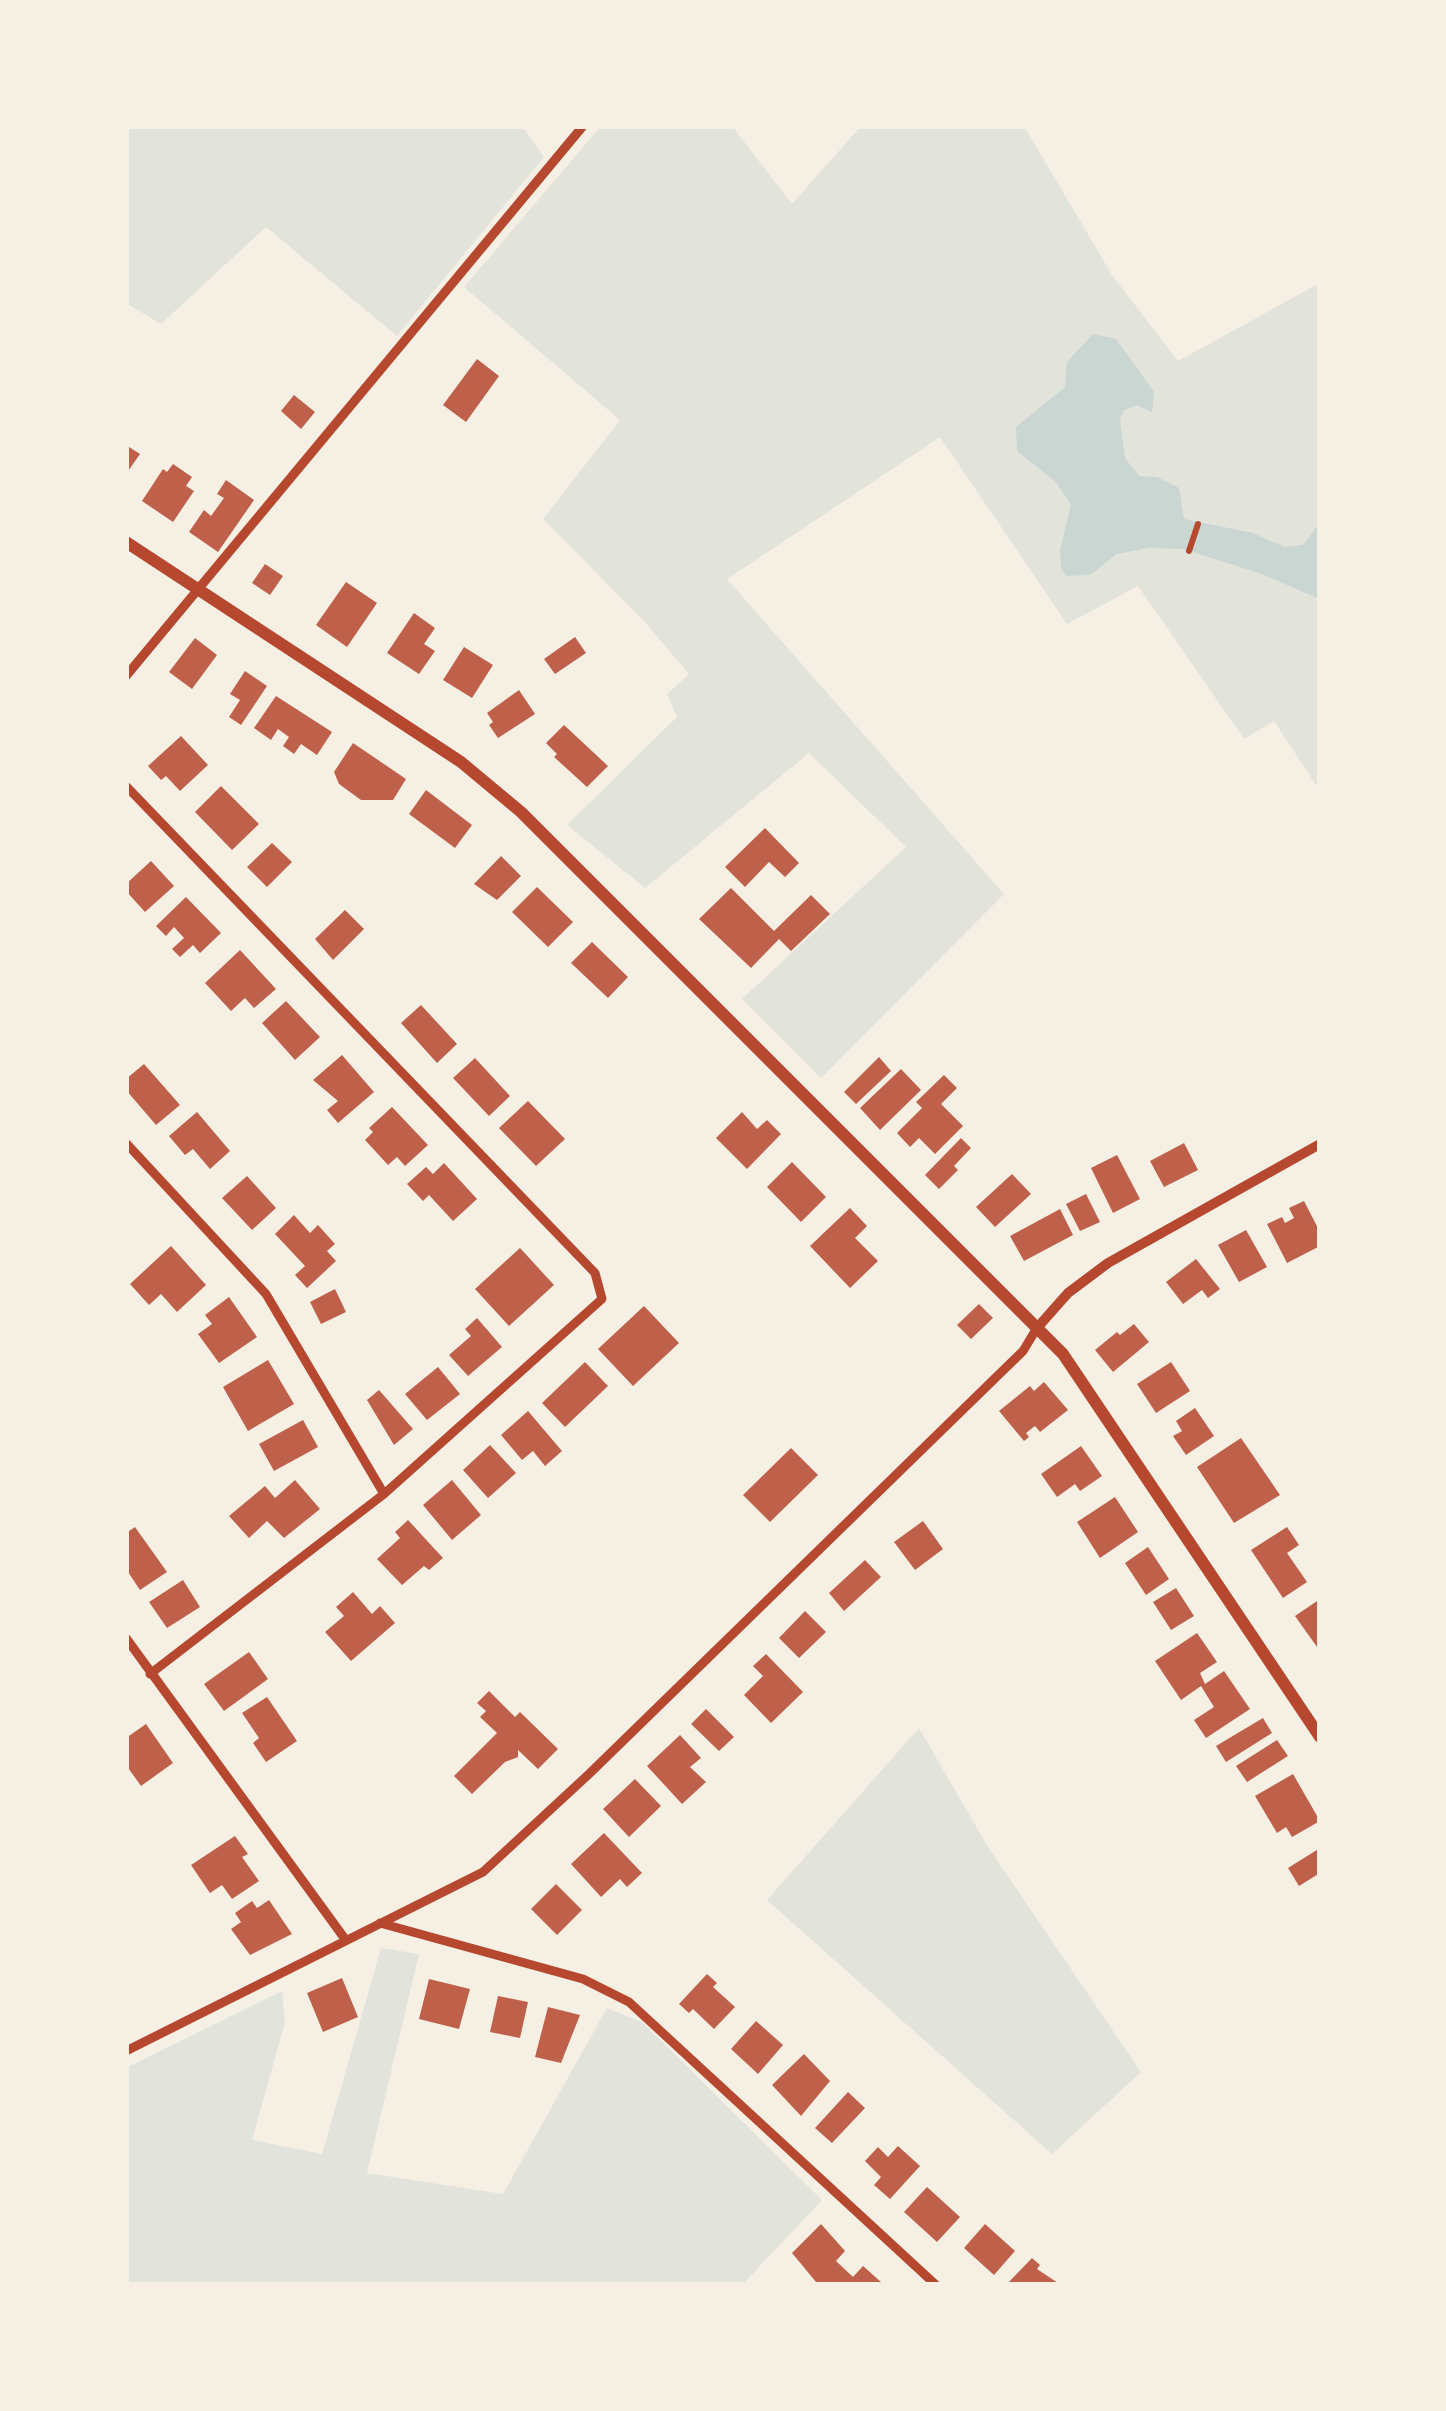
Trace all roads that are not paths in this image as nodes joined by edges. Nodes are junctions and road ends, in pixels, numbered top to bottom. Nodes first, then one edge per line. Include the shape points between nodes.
1 (583, 126) edge
2 (1198, 524) dead end
3 (126, 542) edge
4 (1189, 551) dead end
5 (198, 590) junction
6 (126, 676) edge
7 (126, 786) edge
8 (126, 1143) edge
9 (1320, 1144) edge
10 (1036, 1328) junction
11 (384, 1494) junction
12 (126, 1638) edge
13 (150, 1674) junction
14 (1320, 1737) edge
15 (380, 1923) junction
16 (345, 1940) junction
17 (126, 2051) edge
18 (937, 2285) edge

1 - 5 street
2 - 4 street
3 - 5 main road
5 - 6 street
5 - 10 main road via 460,762 521,812
7 - 11 street via 595,1273 602,1299
8 - 11 street via 266,1294
9 - 10 street via 1108,1263
10 - 14 main road via 1063,1354
10 - 15 street via 1023,1351 483,1873
11 - 13 street
12 - 13 street
13 - 16 street
15 - 16 street
15 - 18 street via 583,1979 629,2002
16 - 17 street

